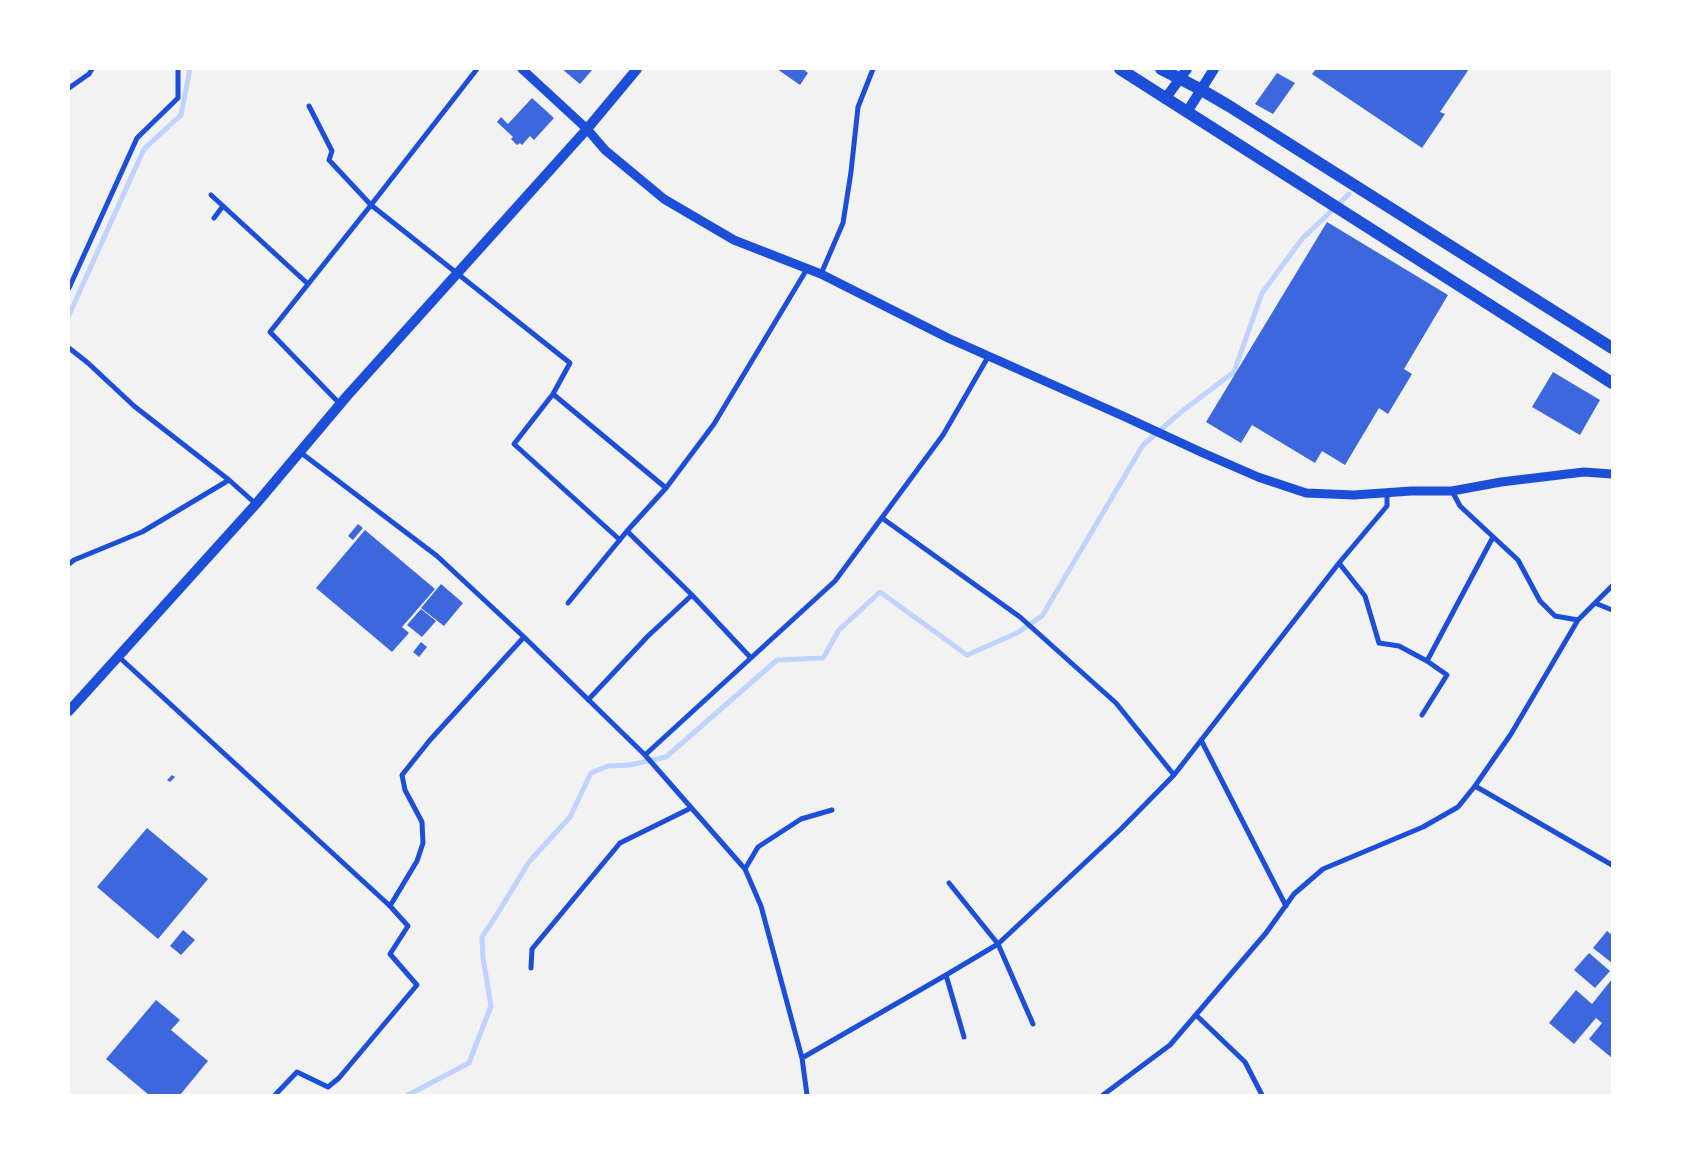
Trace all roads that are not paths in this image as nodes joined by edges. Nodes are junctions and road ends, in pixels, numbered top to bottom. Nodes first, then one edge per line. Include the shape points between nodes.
1 (92, 69) edge
2 (178, 69) edge
3 (477, 69) edge
4 (522, 69) edge
5 (637, 69) edge
6 (873, 69) edge
7 (1120, 69) edge
8 (1160, 69) edge
9 (1187, 69) edge
10 (1214, 69) edge
11 (1180, 80) junction
12 (69, 88) edge
13 (1200, 89) junction
14 (1165, 99) junction
15 (308, 106) dead end
16 (1187, 112) junction
17 (587, 129) junction
18 (211, 195) dead end
19 (371, 205) junction
20 (223, 206) junction
21 (214, 218) dead end
22 (807, 269) junction
23 (457, 273) junction
24 (820, 274) junction
25 (308, 284) junction
26 (69, 288) edge
27 (69, 348) edge
28 (1612, 348) edge
29 (988, 356) junction
30 (1612, 383) edge
31 (553, 394) junction
32 (340, 404) junction
33 (300, 452) junction
34 (1612, 474) edge
35 (229, 480) junction
36 (666, 488) junction
37 (1452, 491) junction
38 (1387, 493) junction
39 (256, 504) junction
40 (882, 518) junction
41 (627, 531) junction
42 (1493, 537) junction
43 (620, 540) junction
44 (1339, 563) junction
45 (69, 564) edge
46 (1612, 586) edge
47 (692, 595) junction
48 (568, 603) dead end
49 (1595, 603) junction
50 (1612, 610) edge
51 (1578, 620) junction
52 (524, 637) junction
53 (119, 657) junction
54 (751, 658) junction
55 (1427, 660) junction
56 (588, 700) junction
57 (69, 711) edge
58 (1422, 714) dead end
59 (1201, 740) junction
60 (645, 755) junction
61 (1174, 775) junction
62 (1475, 786) junction
63 (691, 808) junction
64 (832, 810) dead end
65 (1612, 865) edge
66 (745, 869) junction
67 (949, 883) dead end
68 (390, 906) junction
69 (1286, 906) junction
70 (998, 944) junction
71 (531, 968) dead end
72 (946, 976) junction
73 (1196, 1015) junction
74 (1033, 1024) dead end
75 (964, 1037) dead end
76 (802, 1058) junction
77 (275, 1095) edge
78 (807, 1095) edge
79 (1103, 1095) edge
80 (1262, 1095) edge

1 - 12 street
2 - 26 street via 178,98 137,138
3 - 19 street
4 - 17 street
5 - 17 main road
6 - 24 street via 858,107 843,223
7 - 14 main road
8 - 11 main road
9 - 11 main road
10 - 13 main road
11 - 13 main road
11 - 14 main road
13 - 16 main road
13 - 28 main road
14 - 16 main road
15 - 19 street via 332,151 329,160
16 - 30 main road
17 - 22 street via 605,150 664,199 734,240
17 - 23 main road
18 - 20 street
19 - 23 street
19 - 25 street
20 - 21 street
20 - 25 street
22 - 24 street
22 - 36 street via 714,424
23 - 31 street via 570,363
23 - 32 main road
24 - 29 street
25 - 32 street via 270,332
27 - 35 street via 134,406
29 - 38 street via 1202,454 1306,493
29 - 40 street via 943,435
31 - 36 street
31 - 43 street via 514,444
32 - 33 main road
33 - 39 main road
33 - 52 street via 437,556
34 - 37 street via 1575,473
35 - 39 street
35 - 45 street via 142,532
36 - 41 street
37 - 38 street
37 - 42 street via 1460,506
38 - 44 street via 1387,506
39 - 53 main road
40 - 54 street via 835,581
40 - 61 street via 1020,617 1116,703
41 - 43 street
41 - 47 street
42 - 51 street via 1518,560 1540,601 1555,616
42 - 55 street
43 - 48 street
44 - 55 street via 1364,596 1379,643 1399,646
44 - 59 street
46 - 49 street
47 - 54 street
47 - 56 street
49 - 50 street
49 - 51 street
51 - 62 street via 1511,734
52 - 56 street
52 - 68 street via 402,775 405,790 422,822 423,843 417,860
53 - 57 main road
53 - 68 street
54 - 60 street
55 - 58 street via 1448,675
56 - 60 street
59 - 61 street
59 - 69 street
60 - 63 street
61 - 70 street
62 - 65 street
62 - 69 street via 1458,807 1423,828 1323,869 1294,894
63 - 66 street
63 - 71 street via 620,843 532,949
64 - 66 street via 801,819 758,847
66 - 76 street via 761,906
67 - 70 street
68 - 77 street via 408,926 390,954 417,985 328,1087 297,1072
69 - 73 street
70 - 72 street
70 - 74 street
72 - 75 street
72 - 76 street
73 - 79 street via 1170,1045
73 - 80 street via 1245,1062
76 - 78 street

